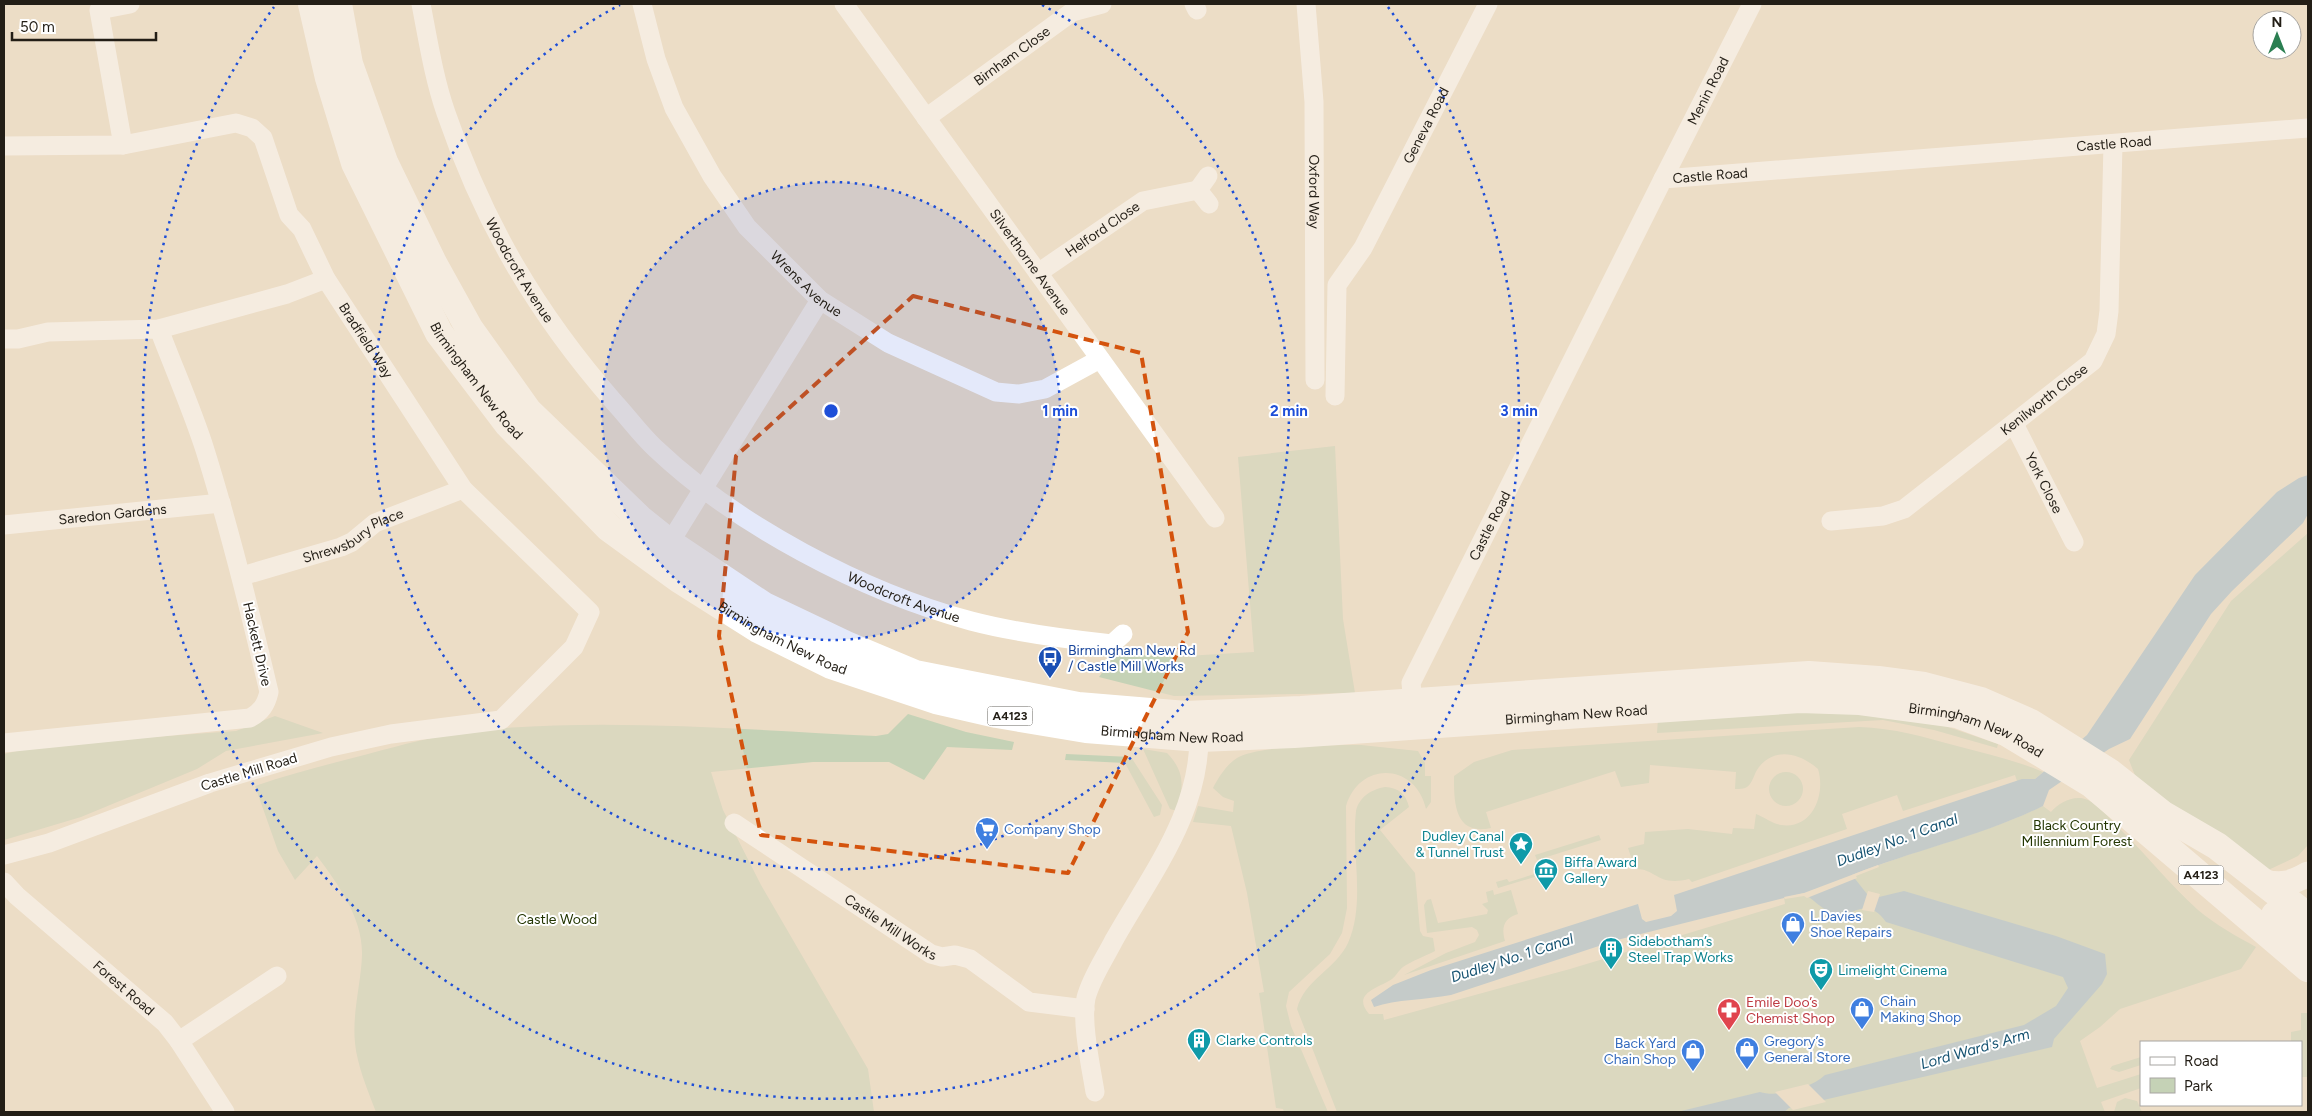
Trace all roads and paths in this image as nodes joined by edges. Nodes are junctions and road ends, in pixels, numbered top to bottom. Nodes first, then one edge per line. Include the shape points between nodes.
1 (130, 4) edge
2 (312, 4) edge
3 (338, 4) edge
4 (421, 4) edge
5 (642, 4) edge
6 (844, 4) edge
7 (1102, 4) edge
8 (1306, 4) edge
9 (1488, 4) edge
10 (1752, 4) edge
11 (926, 118) junction
12 (2308, 128) edge
13 (123, 144) junction
14 (2113, 144) junction
15 (4, 146) edge
16 (1663, 179) junction
17 (1205, 190) dead end
18 (1038, 273) junction
19 (326, 279) junction
20 (820, 300) junction
21 (159, 328) junction
22 (4, 340) edge
23 (1100, 358) junction
24 (1315, 380) dead end
25 (1335, 396) dead end
26 (2014, 424) junction
27 (463, 489) junction
28 (703, 489) junction
29 (221, 503) junction
30 (1215, 518) dead end
31 (1831, 521) dead end
32 (4, 524) edge
33 (2074, 542) dead end
34 (664, 553) junction
35 (242, 576) junction
36 (1123, 634) dead end
37 (1413, 702) junction
38 (502, 720) joint
39 (1199, 726) junction
40 (4, 743) edge
41 (2064, 754) junction
42 (2101, 778) junction
43 (2162, 814) junction
44 (734, 823) dead end
45 (4, 855) edge
46 (2308, 874) edge
47 (4, 882) edge
48 (2263, 882) junction
49 (2308, 917) edge
50 (2308, 943) edge
51 (2308, 968) edge
52 (277, 976) dead end
53 (1085, 1009) junction
54 (179, 1041) junction
55 (1095, 1092) dead end
56 (225, 1112) edge

1 - 13 street via 100,10
2 - 34 highway, Birmingham New Road / A4123 via 329,78 355,163 439,333 508,424 609,528
3 - 34 highway, Birmingham New Road / A4123 via 349,64 384,162 433,264 469,328 528,411 641,520
4 - 28 street, Woodcroft Avenue via 445,111 477,194 513,266 560,337 606,393 654,448
5 - 20 street, Wrens Avenue via 656,59 674,108 712,176 747,227
6 - 11 street, Silverthorne Avenue
7 - 11 street, Birnham Close via 1072,12
8 - 24 street, Oxford Way via 1314,102
9 - 25 street, Geneva Road via 1363,248 1337,285
10 - 16 street, Menin Road
11 - 18 street, Silverthorne Avenue
12 - 14 street, Castle Road
13 - 15 street, Bradfield Way
13 - 19 street, Bradfield Way via 236,123 252,128 263,138 290,215 302,229
14 - 16 street, Castle Road
14 - 26 street, Kenilworth Close via 2106,334 2093,361
16 - 37 street, Castle Road via 1411,683
17 - 18 street, Helford Close via 1143,201
18 - 23 street, Silverthorne Avenue
19 - 21 street via 287,294
19 - 27 street, Bradfield Way
20 - 23 street, Wrens Avenue via 888,343 996,392 1019,394 1045,389
20 - 28 street
21 - 22 street via 48,332
21 - 29 street, Hackett Drive
23 - 30 street, Silverthorne Avenue
26 - 31 street, Kenilworth Close via 1904,509 1883,516
26 - 33 street, York Close
27 - 35 street, Shrewsbury Place via 375,523 341,547
27 - 38 street, Bradfield Way via 590,612 574,647
28 - 34 street
28 - 36 street, Woodcroft Avenue via 780,540 853,578 918,604 970,621 1048,638 1112,644
29 - 32 street, Saredon Gardens
29 - 35 street, Hackett Drive
34 - 39 highway, Birmingham New Road / A4123 via 846,646 915,674
35 - 40 street, Hackett Drive via 269,692 260,712 250,718
37 - 39 highway, Birmingham New Road / A4123
37 - 41 highway, Birmingham New Road / A4123 via 1809,676 1878,680 1924,686 1981,701 2031,723
38 - 45 street, Castle Mill Road via 391,734 331,747 210,783 49,843
39 - 41 highway, Birmingham New Road / A4123 via 1294,734 1800,699 1860,701 1957,714
39 - 53 street via 1192,791 1185,816 1091,985
41 - 42 highway, Birmingham New Road / A4123
42 - 43 highway, Birmingham New Road / A4123
42 - 51 highway, Birmingham New Road / A4123
43 - 48 highway, Birmingham New Road / A4123 via 2217,846
43 - 50 highway via 2211,862
44 - 53 street, Castle Mill Works via 931,954 970,959 1029,1002
46 - 48 main road via 2282,885
47 - 54 street, Forest Road via 165,1023
48 - 49 highway, Birmingham New Road / A4123
52 - 54 street
53 - 55 street
54 - 56 street, Forest Road

